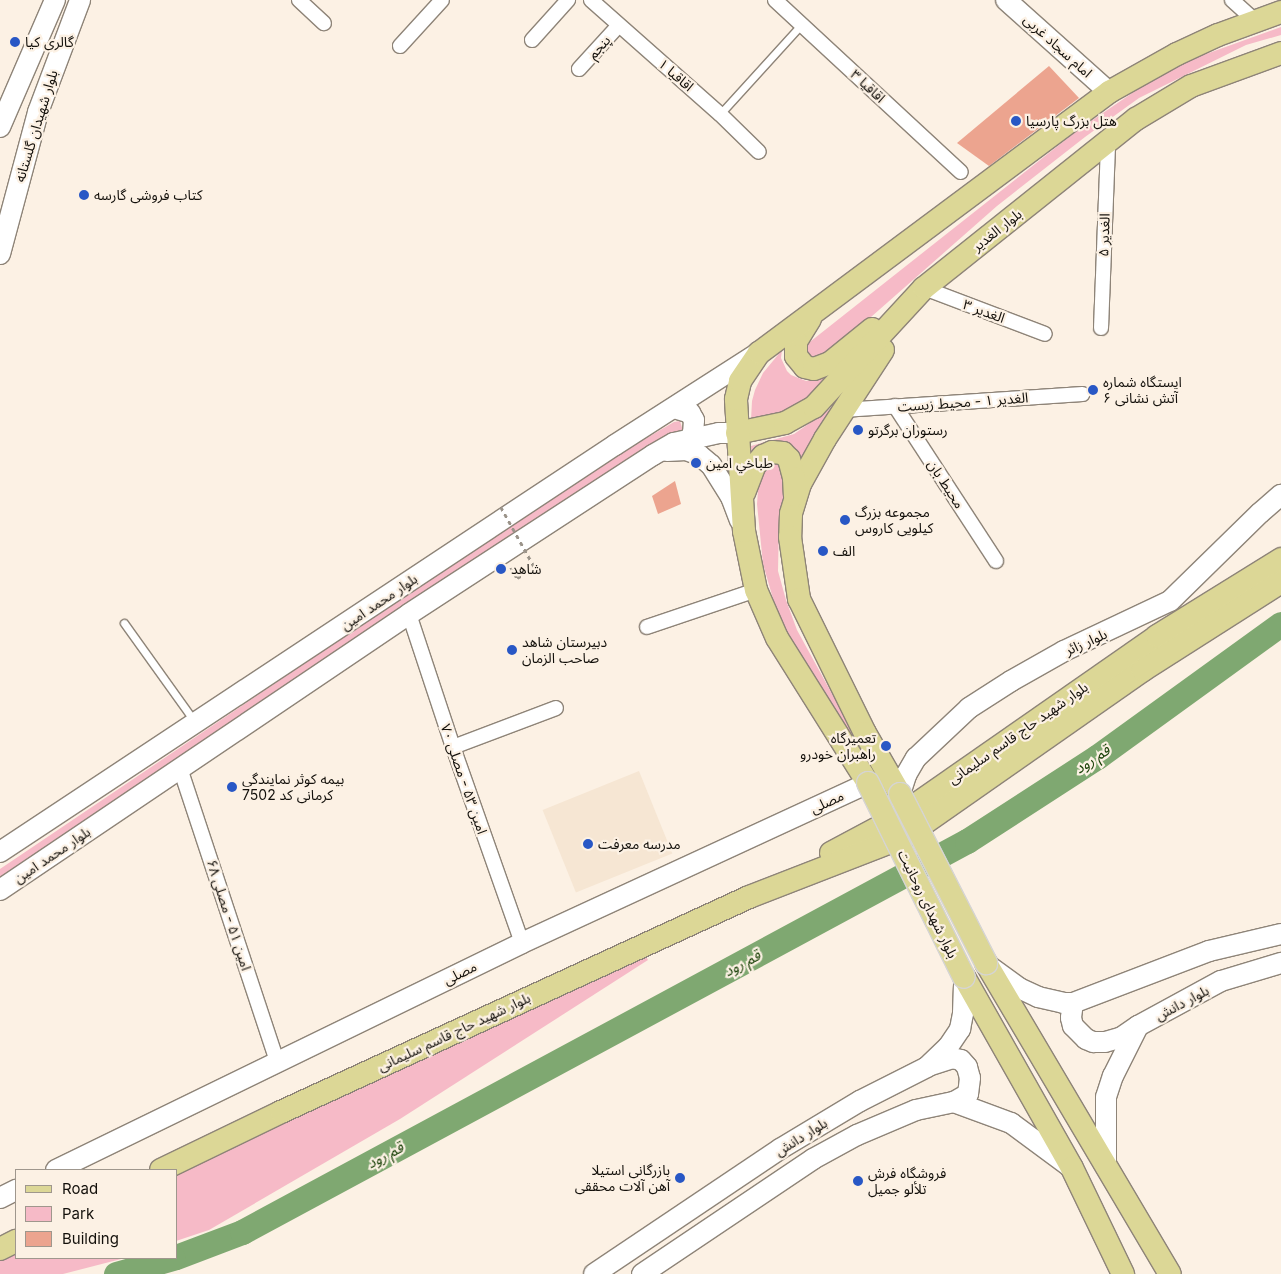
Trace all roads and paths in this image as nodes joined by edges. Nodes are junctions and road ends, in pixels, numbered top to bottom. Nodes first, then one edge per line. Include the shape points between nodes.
1 (55, 0) edge
2 (80, 0) edge
3 (299, 0) edge
4 (442, 0) edge
5 (568, 0) edge
6 (591, 0) edge
7 (775, 0) edge
8 (1006, 0) edge
9 (1232, 0) edge
10 (1281, 12) edge
11 (1255, 21) junction
12 (324, 23) dead end
13 (802, 24) junction
14 (619, 25) junction
15 (532, 40) dead end
16 (400, 46) dead end
17 (1281, 53) edge
18 (579, 69) dead end
19 (1109, 92) junction
20 (720, 114) junction
21 (1, 119) edge
22 (1108, 143) junction
23 (759, 152) dead end
24 (961, 172) dead end
25 (0, 254) edge
26 (924, 288) junction
27 (824, 305) junction
28 (1101, 328) dead end
29 (1045, 334) dead end
30 (759, 353) junction
31 (1082, 394) dead end
32 (895, 406) junction
33 (674, 408) junction
34 (844, 410) junction
35 (737, 433) junction
36 (689, 440) junction
37 (653, 455) junction
38 (1281, 495) edge
39 (742, 499) junction
40 (795, 501) junction
41 (501, 507) dead end
42 (744, 531) junction
43 (1281, 559) edge
44 (996, 561) dead end
45 (517, 578) dead end
46 (1281, 582) edge
47 (756, 590) junction
48 (409, 614) junction
49 (124, 623) dead end
50 (646, 627) dead end
51 (556, 708) dead end
52 (196, 723) junction
53 (452, 747) junction
54 (180, 768) junction
55 (868, 784) junction
56 (900, 794) junction
57 (0, 852) edge
58 (0, 890) edge
59 (749, 897) junction
60 (1281, 934) edge
61 (522, 944) junction
62 (986, 963) junction
63 (1281, 963) edge
64 (964, 977) junction
65 (1068, 1003) junction
66 (1138, 1026) junction
67 (277, 1061) junction
68 (927, 1067) junction
69 (954, 1102) junction
70 (1106, 1167) junction
71 (1072, 1168) junction
72 (58, 1169) edge
73 (163, 1169) edge
74 (15, 1190) edge
75 (0, 1198) edge
76 (15, 1242) edge
77 (0, 1249) edge
78 (1161, 1264) edge
79 (594, 1274) edge
80 (642, 1274) edge
81 (1123, 1274) edge
82 (1170, 1274) edge

1 - 21 main road, بلوار شهیدان گلستانه
2 - 25 main road, بلوار شهیدان گلستانه via 36,120
3 - 12 street
4 - 16 street
5 - 15 street
6 - 14 street, اقاقیا ۱
7 - 13 street, اقاقیا ۳
8 - 19 main road, امام سجاد غربی
9 - 11 street
10 - 11 main road
11 - 19 main road via 1177,54
13 - 20 lane
13 - 24 street, اقاقیا ۳
14 - 18 street, پنجم
14 - 20 street, اقاقیا ۱
17 - 22 main road, بلوار الغدیر via 1192,86 1144,114
19 - 27 main road
20 - 23 street, اقاقیا ۱
22 - 26 main road, بلوار الغدیر
22 - 28 street, الغدیر ۵
26 - 27 main road via 830,363 814,369 805,367 796,356 796,342 806,324
26 - 29 street, الغدیر ۳
26 - 34 main road
26 - 35 main road, بلوار الغدیر via 814,407 785,423
27 - 30 main road
30 - 33 main road, بلوار محمد امین
30 - 35 main road, بلوار شهدای روحانیت via 740,381 736,399
31 - 32 street, الغدیر ۱ - محیط زیست
32 - 34 street, الغدیر ۱ - محیط زیست
32 - 44 street, محیط بان
33 - 36 main road via 690,413 694,420
33 - 52 main road, بلوار محمد امین
34 - 40 main road via 800,484
35 - 36 main road, بلوار محمد امین via 719,433
35 - 39 main road, بلوار شهدای روحانیت
36 - 37 main road, بلوار محمد امین via 674,442
37 - 42 main road via 667,450 686,450 705,460 721,478
37 - 48 main road, بلوار محمد امین
38 - 56 main road, بلوار زائر via 1170,602 1064,651 969,708 916,758
39 - 40 main road via 755,466 763,456 772,452 783,453 789,459
39 - 42 main road, بلوار شهدای روحانیت
40 - 56 main road, بلوار شهدای روحانیت via 790,537 799,599 861,725
41 - 45 path, bridge via 535,568
42 - 47 main road, بلوار شهدای روحانیت
43 - 59 main road, بلوار شهید حاج قاسم سلیمانی via 1158,636 898,817
46 - 59 main road, بلوار شهید حاج قاسم سلیمانی via 1143,670 906,836
47 - 50 street
47 - 55 main road, بلوار شهدای روحانیت via 777,638
48 - 53 street, امین ۵۳ - مصلی ۷۰
48 - 54 main road, بلوار محمد امین
49 - 52 lane
51 - 53 street
52 - 57 main road, بلوار محمد امین
53 - 61 street, امین ۵۳ - مصلی ۷۰
54 - 58 main road, بلوار محمد امین
54 - 67 street, امین ۵۱ - مصلی ۶۸
55 - 61 main road, مصلی
55 - 64 main road, بلوار شهدای روحانیت, bridge
56 - 62 main road, بلوار شهدای روحانیت, bridge
59 - 73 main road, بلوار شهید حاج قاسم سلیمانی
60 - 65 main road via 1209,951
61 - 67 main road, مصلی
62 - 65 main road via 1019,988 1038,997
62 - 70 main road, بلوار شهدای روحانیت
63 - 66 main road, بلوار دانش via 1221,981
64 - 68 main road, بلوار دانش via 960,1029 948,1047
64 - 71 main road, بلوار شهدای روحانیت
65 - 66 main road via 1073,1026 1093,1042 1122,1037
66 - 70 main road, بلوار دانش via 1106,1097
67 - 72 main road, مصلی
68 - 69 main road via 952,1058 961,1060 967,1067 970,1078 968,1094
68 - 79 main road, بلوار دانش via 860,1101 780,1149
69 - 71 main road via 1011,1123
69 - 80 main road, بلوار دانش via 916,1110 857,1135 813,1159
70 - 78 main road, بلوار شهدای روحانیت
71 - 81 main road, بلوار شهدای روحانیت
74 - 75 main road
76 - 77 main road
78 - 82 main road, بلوار شهدای روحانیت

